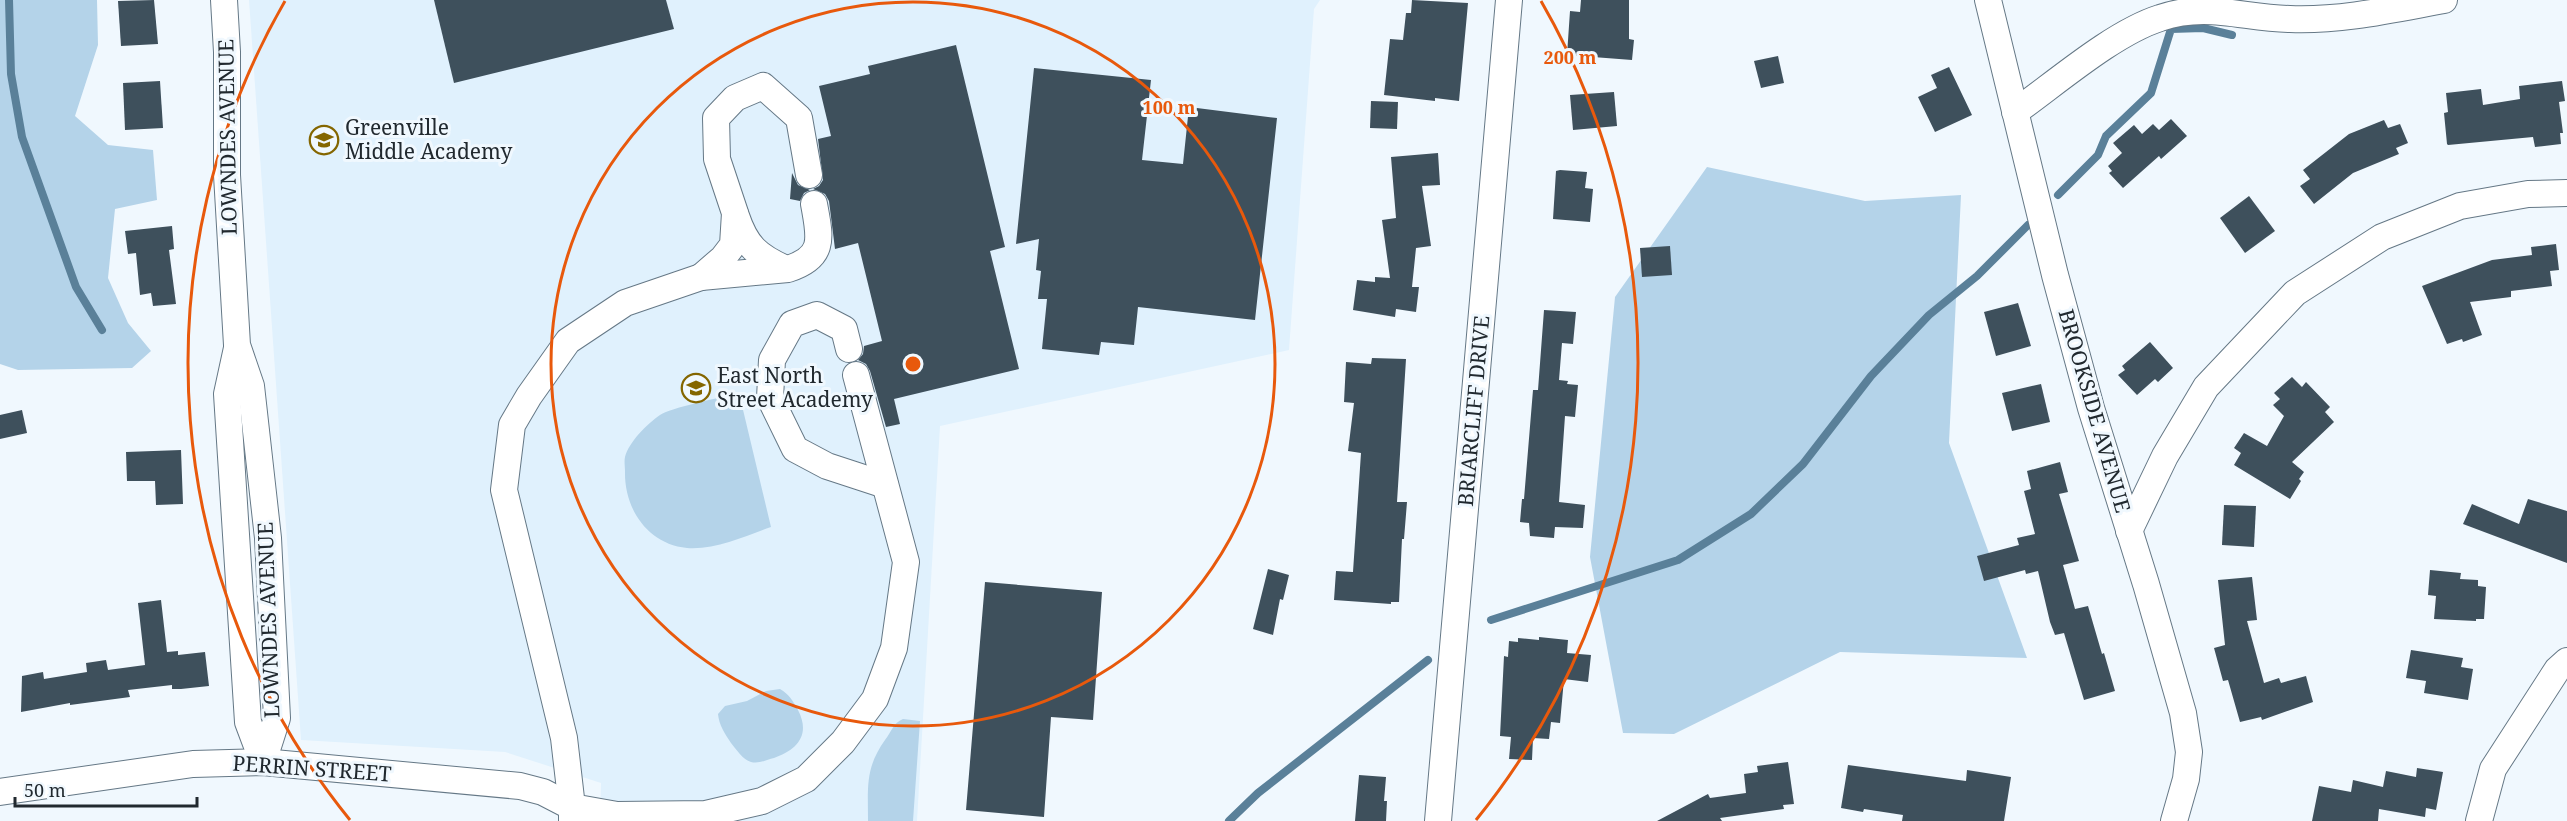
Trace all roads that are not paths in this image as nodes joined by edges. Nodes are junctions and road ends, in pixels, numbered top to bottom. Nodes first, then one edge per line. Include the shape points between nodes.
1 (224, 0) edge
2 (1509, 0) edge
3 (1988, 0) edge
4 (2444, 0) edge
5 (2015, 112) junction
6 (809, 175) dead end
7 (2567, 193) edge
8 (814, 204) dead end
9 (735, 213) junction
10 (788, 269) junction
11 (701, 277) junction
12 (237, 345) junction
13 (849, 349) dead end
14 (856, 375) dead end
15 (885, 485) junction
16 (2129, 531) junction
17 (2567, 661) edge
18 (264, 762) junction
19 (0, 792) edge
20 (572, 814) edge
21 (1438, 821) edge
22 (2174, 821) edge
23 (2479, 821) edge

1 - 12 street, LOWNDES AVENUE via 227,175
2 - 21 street, BRIARCLIFF DRIVE
3 - 5 street, BROOKSIDE AVENUE
4 - 5 street via 2319,19 2188,10 2136,27
5 - 16 street, BROOKSIDE AVENUE via 2085,386
6 - 9 street via 800,118 763,86 735,98 716,118 717,159
7 - 16 street via 2529,194 2460,206 2382,237 2295,293 2206,387 2165,456
8 - 10 street via 820,238 813,256
9 - 10 street via 742,234 757,254
9 - 11 street via 733,245
10 - 11 street
11 - 20 street via 625,303 568,341 512,425 504,490 564,738
12 - 18 street, LOWNDES AVENUE via 227,394 248,722
12 - 18 street, LOWNDES AVENUE via 250,386 268,538 277,718
13 - 15 street via 844,329 817,315 792,324 772,360 771,398 795,449 827,466
14 - 15 street, PERRIN STREET
15 - 20 street, PERRIN STREET via 906,562 894,648 875,699 843,742 806,779 762,801 706,814
16 - 22 street, BROOKSIDE AVENUE via 2183,713 2189,752
17 - 23 street via 2557,670 2493,769
18 - 19 street, PERRIN STREET via 193,764
18 - 20 street, PERRIN STREET via 520,786 543,792

